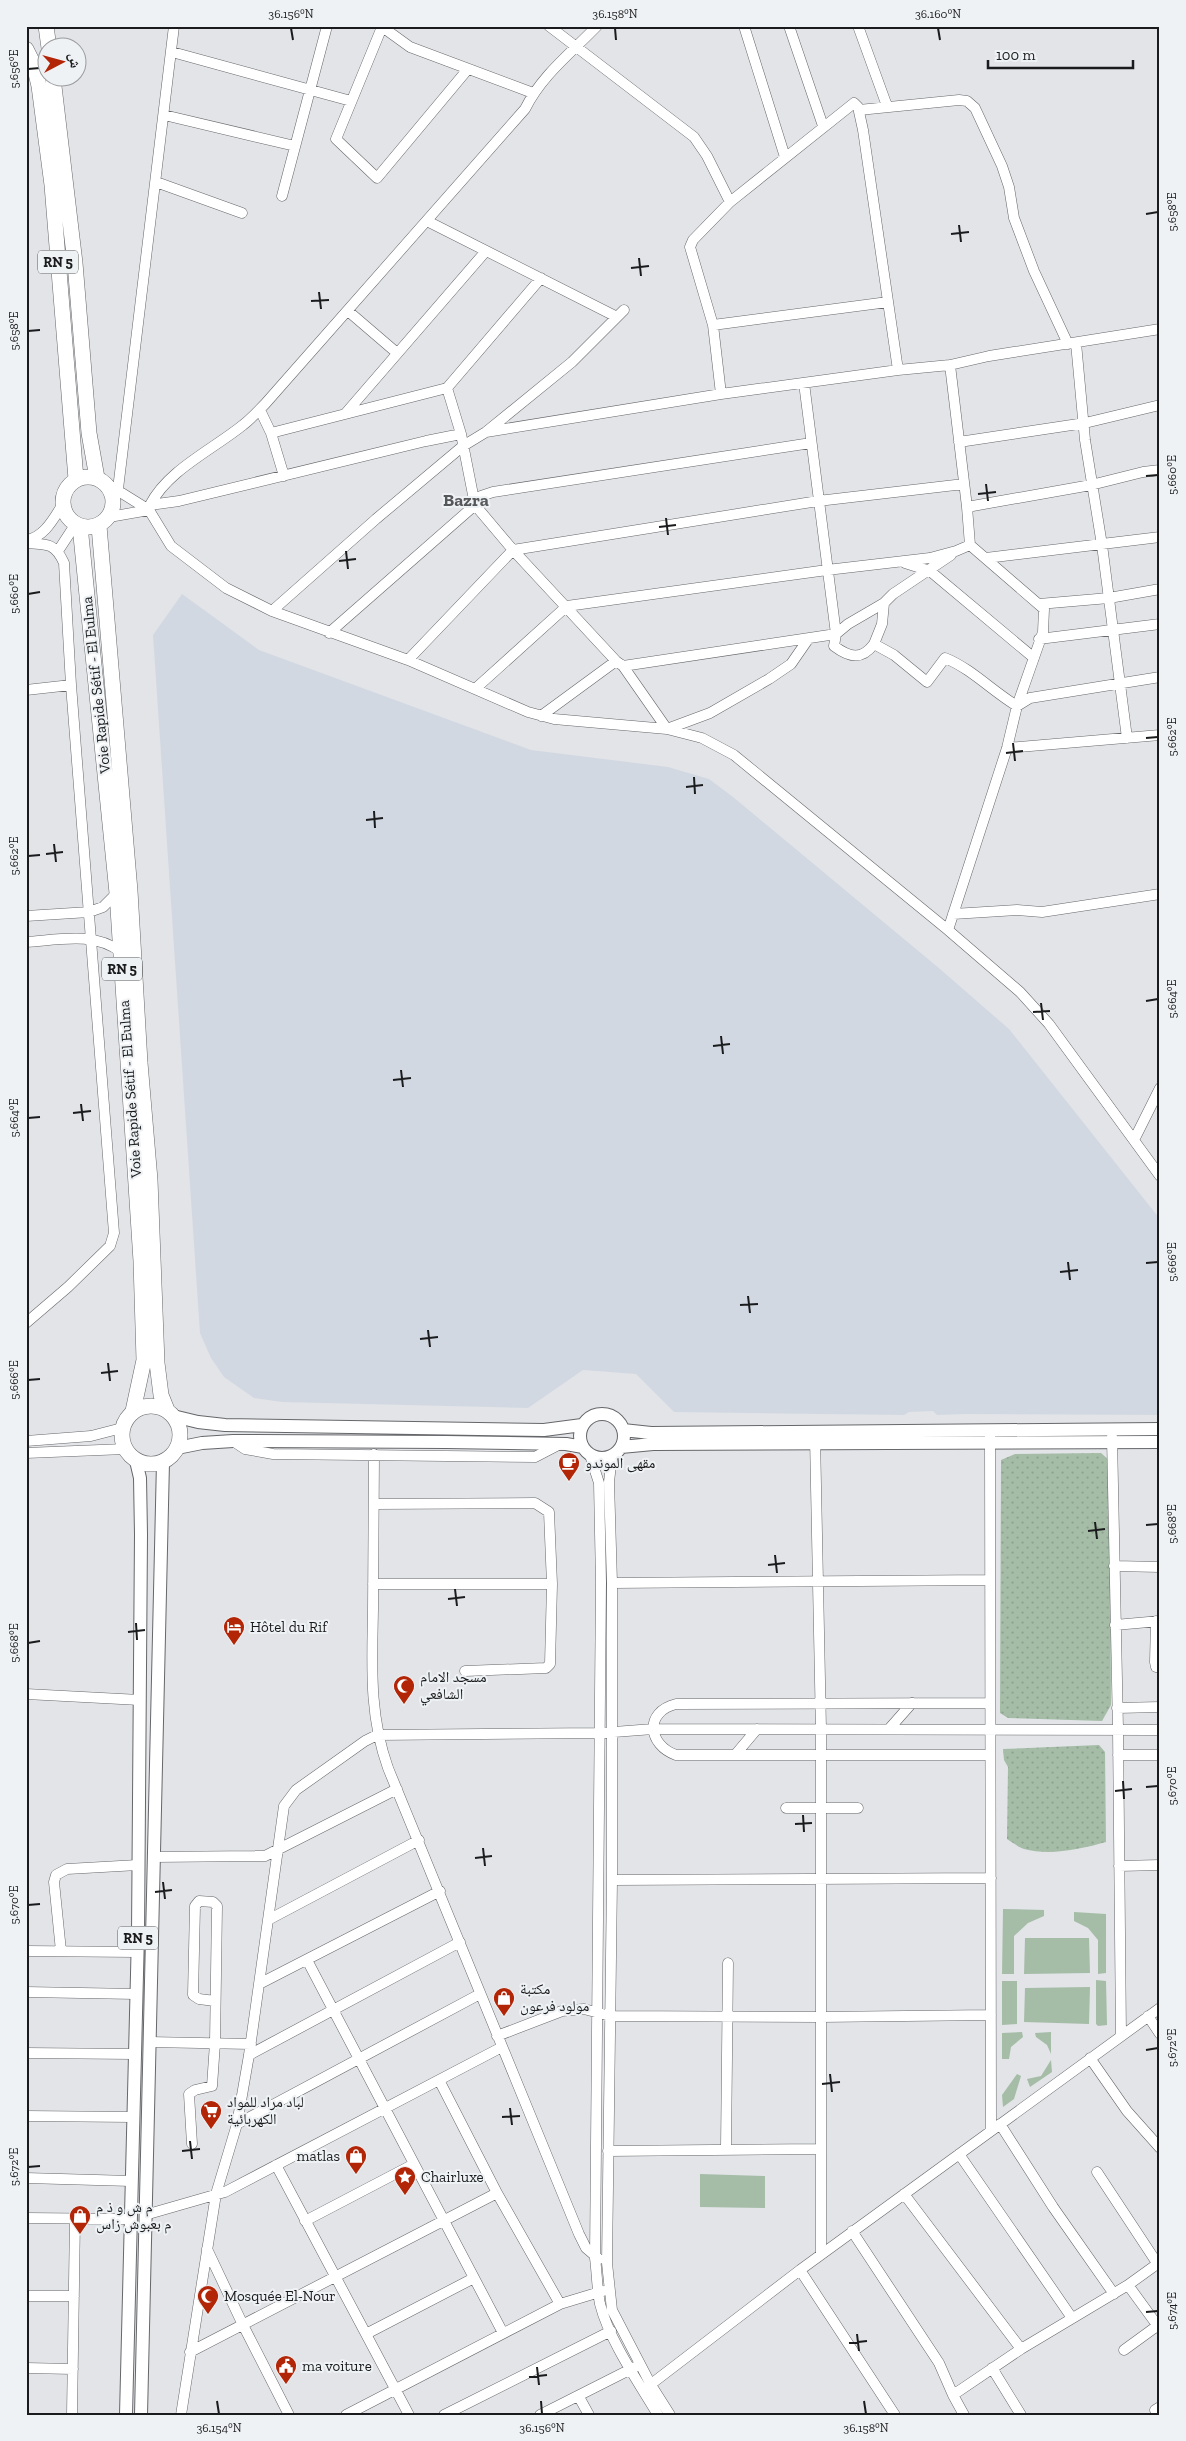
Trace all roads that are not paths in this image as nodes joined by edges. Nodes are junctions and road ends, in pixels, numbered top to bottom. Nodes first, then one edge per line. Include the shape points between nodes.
1 (174, 26) edge
2 (327, 26) edge
3 (381, 26) edge
4 (549, 26) edge
5 (597, 26) edge
6 (744, 26) edge
7 (789, 26) edge
8 (858, 26) edge
9 (575, 48) junction
10 (26, 49) edge
11 (172, 52) junction
12 (468, 69) junction
13 (54, 88) edge
14 (310, 90) junction
15 (533, 93) junction
16 (351, 101) junction
17 (887, 106) junction
18 (859, 110) junction
19 (164, 116) junction
20 (823, 126) junction
21 (295, 146) junction
22 (785, 158) junction
23 (156, 182) junction
24 (282, 196) dead end
25 (730, 202) junction
26 (242, 213) dead end
27 (427, 221) junction
28 (486, 251) junction
29 (541, 278) junction
30 (888, 302) junction
31 (348, 311) junction
32 (714, 324) junction
33 (1160, 329) edge
34 (1072, 344) junction
35 (397, 353) junction
36 (950, 365) junction
37 (898, 370) junction
38 (804, 383) junction
39 (447, 388) junction
40 (721, 394) junction
41 (1160, 405) edge
42 (260, 410) junction
43 (345, 414) junction
44 (1085, 423) junction
45 (486, 432) junction
46 (271, 433) junction
47 (461, 434) junction
48 (959, 442) junction
49 (812, 443) junction
50 (463, 446) junction
51 (1160, 470) edge
52 (284, 476) junction
53 (76, 479) junction
54 (100, 480) junction
55 (964, 484) junction
56 (1091, 485) junction
57 (118, 489) junction
58 (818, 502) junction
59 (63, 504) junction
60 (475, 505) junction
61 (968, 507) junction
62 (149, 508) junction
63 (104, 521) junction
64 (78, 525) junction
65 (1160, 537) edge
66 (26, 542) edge
67 (970, 545) junction
68 (1102, 545) junction
69 (513, 550) junction
70 (58, 551) junction
71 (956, 551) junction
72 (986, 558) junction
73 (899, 561) junction
74 (827, 570) junction
75 (930, 571) junction
76 (1160, 589) edge
77 (1108, 598) junction
78 (884, 603) junction
79 (1039, 604) junction
80 (566, 606) junction
81 (272, 612) junction
82 (1160, 624) edge
83 (1113, 631) junction
84 (329, 633) junction
85 (836, 634) junction
86 (809, 638) junction
87 (1039, 639) junction
88 (874, 644) junction
89 (1034, 658) junction
90 (408, 660) junction
91 (620, 663) junction
92 (1160, 677) edge
93 (1120, 684) junction
94 (71, 685) junction
95 (475, 688) junction
96 (26, 690) edge
97 (1016, 706) junction
98 (541, 716) junction
99 (667, 728) junction
100 (1160, 735) edge
101 (1127, 738) junction
102 (1007, 748) junction
103 (117, 893) junction
104 (1160, 894) edge
105 (89, 912) junction
106 (953, 914) junction
107 (26, 916) edge
108 (948, 930) junction
109 (91, 938) junction
110 (26, 942) edge
111 (121, 952) junction
112 (1160, 1088) edge
113 (1134, 1140) junction
114 (1160, 1176) edge
115 (26, 1323) edge
116 (133, 1411) junction
117 (170, 1413) junction
118 (582, 1426) junction
119 (122, 1428) junction
120 (1112, 1429) junction
121 (1160, 1429) edge
122 (623, 1430) junction
123 (990, 1430) junction
124 (815, 1437) junction
125 (26, 1441) edge
126 (233, 1441) junction
127 (1112, 1442) junction
128 (1160, 1442) edge
129 (560, 1444) junction
130 (990, 1444) junction
131 (177, 1448) junction
132 (125, 1449) junction
133 (586, 1451) junction
134 (617, 1451) junction
135 (26, 1453) edge
136 (374, 1454) junction
137 (136, 1461) junction
138 (162, 1462) junction
139 (374, 1504) junction
140 (1114, 1566) junction
141 (1160, 1567) edge
142 (817, 1580) junction
143 (990, 1580) junction
144 (612, 1583) junction
145 (373, 1584) junction
146 (552, 1584) junction
147 (1158, 1621) edge
148 (1115, 1625) junction
149 (1160, 1668) edge
150 (465, 1672) dead end
151 (26, 1694) edge
152 (140, 1700) junction
153 (820, 1703) junction
154 (912, 1703) junction
155 (990, 1703) junction
156 (1160, 1707) edge
157 (1117, 1708) junction
158 (653, 1729) junction
159 (757, 1729) junction
160 (820, 1729) junction
161 (889, 1729) junction
162 (990, 1729) junction
163 (1118, 1729) junction
164 (1160, 1730) edge
165 (601, 1733) junction
166 (612, 1733) junction
167 (377, 1735) junction
168 (990, 1754) junction
169 (735, 1755) junction
170 (820, 1755) junction
171 (1118, 1755) junction
172 (1160, 1755) edge
173 (397, 1789) junction
174 (786, 1808) dead end
175 (820, 1808) junction
176 (858, 1808) dead end
177 (419, 1840) junction
178 (277, 1851) junction
179 (153, 1857) junction
180 (138, 1865) junction
181 (1119, 1866) junction
182 (1160, 1866) edge
183 (820, 1878) junction
184 (991, 1878) junction
185 (612, 1880) junction
186 (440, 1891) junction
187 (268, 1920) junction
188 (460, 1942) junction
189 (26, 1951) edge
190 (61, 1951) junction
191 (137, 1952) junction
192 (307, 1960) junction
193 (728, 1963) dead end
194 (259, 1984) junction
195 (26, 1992) edge
196 (136, 1994) junction
197 (480, 1994) junction
198 (215, 2001) junction
199 (1160, 2008) edge
200 (333, 2009) junction
201 (598, 2012) junction
202 (991, 2015) junction
203 (610, 2016) junction
204 (726, 2016) junction
205 (1148, 2016) junction
206 (820, 2017) junction
207 (1160, 2034) edge
208 (497, 2036) junction
209 (1121, 2036) junction
210 (149, 2042) junction
211 (215, 2044) junction
212 (251, 2044) junction
213 (502, 2048) junction
214 (26, 2053) edge
215 (135, 2054) junction
216 (249, 2055) junction
217 (359, 2058) junction
218 (1090, 2058) junction
219 (439, 2080) junction
220 (385, 2108) junction
221 (26, 2116) edge
222 (133, 2117) junction
223 (237, 2124) junction
224 (995, 2127) junction
225 (192, 2144) dead end
226 (1160, 2148) edge
227 (726, 2149) junction
228 (821, 2149) junction
229 (608, 2151) junction
230 (959, 2154) junction
231 (414, 2164) junction
232 (276, 2165) junction
233 (1096, 2172) dead end
234 (26, 2178) edge
235 (132, 2181) junction
236 (498, 2193) junction
237 (216, 2194) junction
238 (904, 2194) junction
239 (145, 2214) junction
240 (26, 2218) edge
241 (75, 2218) junction
242 (130, 2219) junction
243 (306, 2221) junction
244 (444, 2221) junction
245 (852, 2231) junction
246 (207, 2249) junction
247 (822, 2254) junction
248 (596, 2258) junction
249 (607, 2262) junction
250 (1159, 2262) edge
251 (800, 2270) junction
252 (335, 2277) junction
253 (474, 2278) junction
254 (1128, 2284) junction
255 (603, 2291) junction
256 (1114, 2294) junction
257 (26, 2296) edge
258 (74, 2296) junction
259 (560, 2304) junction
260 (1072, 2318) junction
261 (243, 2325) junction
262 (1158, 2328) edge
263 (611, 2331) junction
264 (504, 2333) junction
265 (366, 2334) junction
266 (1021, 2348) junction
267 (1124, 2350) dead end
268 (190, 2352) junction
269 (635, 2367) junction
270 (26, 2368) edge
271 (992, 2368) junction
272 (73, 2369) junction
273 (647, 2388) junction
274 (395, 2389) junction
275 (953, 2396) junction
276 (579, 2397) junction
277 (72, 2415) edge
278 (126, 2415) edge
279 (142, 2415) edge
280 (181, 2415) edge
281 (289, 2415) edge
282 (346, 2415) edge
283 (409, 2415) edge
284 (444, 2415) edge
285 (540, 2415) edge
286 (589, 2415) edge
287 (658, 2415) edge
288 (670, 2415) edge
289 (895, 2415) edge
290 (964, 2415) edge
291 (1021, 2415) edge

1 - 11 street
2 - 14 street
3 - 12 street via 410,48
3 - 16 street
4 - 9 street
5 - 9 street
6 - 22 street
7 - 20 street
8 - 17 street
9 - 15 street via 547,74
9 - 25 street via 694,137
10 - 53 highway, RN 5 via 39,86 52,185
11 - 14 street
11 - 19 street
12 - 15 street
12 - 16 street via 377,178 336,139
13 - 54 highway, RN 5 via 75,263 89,433
14 - 16 street
14 - 21 street
15 - 27 street via 525,109
17 - 18 street
17 - 34 street via 959,100 967,101 975,108 1002,166 1014,218 1034,271
18 - 20 street via 856,104 852,104
18 - 30 street
19 - 21 street
19 - 23 street
20 - 22 street
21 - 24 street
22 - 25 street
23 - 26 street
23 - 57 street
25 - 32 street via 693,240 690,248
27 - 28 street
27 - 31 street
28 - 29 street
28 - 35 street
29 - 39 street
29 - 45 street via 620,314 572,362
30 - 32 street
30 - 37 street
31 - 35 street
31 - 42 street
32 - 40 street
33 - 34 street
34 - 36 street
34 - 44 street
35 - 43 street
36 - 37 street
36 - 48 street
37 - 38 street
38 - 40 street
38 - 49 street
39 - 43 street
39 - 47 street
40 - 45 street
41 - 44 street
42 - 46 street
42 - 62 street via 158,490
43 - 46 street
44 - 48 street
44 - 56 street
45 - 50 street
46 - 52 street
47 - 50 street
47 - 52 street
48 - 55 street
49 - 58 street
49 - 60 street via 493,492 481,496
50 - 60 street
50 - 81 street
51 - 56 street
52 - 62 street
53 - 54 highway via 88,476
53 - 59 highway via 67,488
54 - 57 street
54 - 63 highway, RN 5 via 114,498 113,508
55 - 58 street
55 - 61 street
56 - 61 street
56 - 68 street
57 - 62 street
58 - 69 street
58 - 74 street
59 - 64 highway, RN 5 via 65,512
59 - 66 street via 46,529
60 - 69 street
60 - 84 street
61 - 67 street
62 - 63 street
62 - 81 street via 171,546 226,588
63 - 64 highway
63 - 117 highway, Voie Rapide Sétif - El Eulma / RN 5 via 150,1180 157,1363 161,1395
64 - 70 street
64 - 103 highway, Voie Rapide Sétif - El Eulma / RN 5
65 - 68 street
66 - 70 street via 48,544
67 - 71 street
67 - 72 street
68 - 72 street
68 - 77 street
69 - 80 street
69 - 90 street
70 - 94 street via 64,563
71 - 73 street
71 - 75 street
72 - 79 street
73 - 74 street
73 - 75 street
74 - 80 street
74 - 85 street
75 - 78 street
75 - 89 street
76 - 77 street
77 - 79 street
77 - 83 street
78 - 85 street
78 - 88 street via 882,624
79 - 87 street via 1044,609 1045,618
80 - 91 street
80 - 95 street
81 - 84 street
82 - 83 street
83 - 87 street
83 - 93 street
84 - 90 street
85 - 86 street
85 - 88 street via 834,646 858,656 867,654
86 - 91 street
86 - 99 street via 791,664 769,679 710,713
87 - 89 street
88 - 97 street via 894,655 927,682 945,658 963,665
89 - 97 street
90 - 95 street
91 - 98 street
91 - 99 street
92 - 93 street
93 - 97 street via 1030,698
93 - 101 street
94 - 96 street
94 - 105 street
95 - 98 street
97 - 102 street
98 - 99 street
99 - 108 street via 702,738 734,755
100 - 101 street
101 - 102 street
102 - 106 street
103 - 105 street via 102,907
103 - 111 highway, Voie Rapide Sétif - El Eulma / RN 5
104 - 106 street via 1042,912 1017,910
105 - 107 street
105 - 109 street
106 - 108 street
108 - 113 street via 1035,1007
109 - 110 street
109 - 111 street via 106,942
109 - 115 street via 114,1233 110,1246
111 - 116 highway, Voie Rapide Sétif - El Eulma / RN 5 via 144,1326 144,1360
112 - 113 street
113 - 114 street
116 - 117 highway via 150,1406
116 - 119 highway
117 - 118 main road via 198,1422 225,1425 544,1430
117 - 131 highway via 180,1431
118 - 122 main road via 594,1416 606,1414 617,1420
118 - 133 main road via 580,1436
119 - 125 street via 75,1438
119 - 132 highway
120 - 121 main road
120 - 123 main road
120 - 127 street
122 - 124 main road
122 - 134 main road
123 - 124 main road
123 - 130 street
124 - 130 main road
124 - 134 main road via 653,1444
124 - 142 street
126 - 129 main road
126 - 131 main road
126 - 136 street via 245,1449 273,1454
127 - 128 main road
127 - 130 main road
127 - 140 street
129 - 133 main road
129 - 136 street via 535,1456
130 - 143 street
131 - 138 highway
132 - 135 street
132 - 137 highway
133 - 134 main road via 601,1458
133 - 165 street via 596,1471 599,1489
134 - 144 street via 609,1491
136 - 139 street
137 - 138 highway via 154,1465
137 - 152 main road, RN 5 via 140,1478 141,1534
138 - 179 main road, RN 5
139 - 145 street
139 - 146 street via 535,1504 545,1508 549,1512
140 - 141 street
140 - 148 street
142 - 143 street
142 - 144 street
142 - 153 street
143 - 155 street
144 - 166 street
145 - 146 street
145 - 167 street via 373,1708
146 - 150 street via 550,1664 546,1668
147 - 148 street
147 - 149 street via 1155,1662
148 - 157 street
151 - 152 street
152 - 180 main road, RN 5
153 - 154 street
153 - 158 street via 676,1704 656,1716
153 - 160 street
154 - 155 street
154 - 161 street
155 - 162 street
156 - 157 street
157 - 163 street
158 - 159 street
158 - 166 street
158 - 169 street via 660,1746 676,1755
159 - 160 street
159 - 169 street
160 - 161 street
160 - 170 street
161 - 162 street
162 - 163 street
162 - 168 street
163 - 164 street
163 - 171 street
165 - 166 street
165 - 167 street
165 - 201 street
166 - 185 street
167 - 173 street
167 - 178 street via 288,1798
168 - 170 street
168 - 184 street
169 - 170 street
170 - 175 street
171 - 172 street
171 - 181 street
173 - 177 street
173 - 178 street
174 - 175 street
175 - 176 street
175 - 183 street
177 - 186 street
177 - 187 street
178 - 179 street via 265,1856
178 - 187 street
179 - 210 main road, RN 5
180 - 190 street via 67,1869 56,1875
180 - 191 main road, RN 5
181 - 182 street
181 - 209 street
183 - 184 street
183 - 185 street
183 - 206 street
184 - 202 street
185 - 203 street
186 - 188 street
186 - 192 street
187 - 194 street
188 - 197 street
188 - 200 street
189 - 190 street
190 - 191 street
191 - 196 main road, RN 5
192 - 194 street
192 - 200 street
193 - 204 street
194 - 212 street
195 - 196 street
196 - 215 main road, RN 5
197 - 208 street
197 - 217 street
198 - 198 street via 193,1995 195,1906 199,1901 213,1902 217,1906
198 - 211 street
199 - 205 street
200 - 216 street
200 - 217 street
201 - 203 street
201 - 208 street via 584,2009 562,2011
201 - 248 street
202 - 206 street
202 - 224 street
203 - 204 street
203 - 229 street
204 - 206 street
204 - 227 street
205 - 207 street
205 - 209 street
206 - 228 street
208 - 213 street
209 - 218 street
210 - 211 street
210 - 239 main road, RN 5
211 - 212 street
211 - 225 street via 212,2086 189,2094
212 - 216 street
213 - 219 street
213 - 248 street via 579,2234
214 - 215 street
215 - 222 main road, RN 5
216 - 223 street
217 - 220 street
217 - 223 street
218 - 224 street
218 - 226 street via 1126,2111
219 - 220 street
219 - 236 street
220 - 231 street
220 - 232 street
221 - 222 street
222 - 235 main road, RN 5
223 - 237 street
224 - 230 street
224 - 256 street
227 - 228 street
227 - 229 street
228 - 247 street
229 - 249 street
230 - 238 street
230 - 260 street
231 - 243 street
231 - 244 street
232 - 237 street
232 - 243 street
233 - 250 street
234 - 235 street
235 - 242 main road, RN 5
236 - 244 street
236 - 259 street
237 - 239 street
237 - 246 street
238 - 245 street
238 - 266 street
239 - 279 main road, RN 5
240 - 241 street
241 - 242 street
241 - 258 street
242 - 278 main road, RN 5
243 - 252 street
244 - 252 street
244 - 253 street
245 - 247 street
245 - 275 street via 939,2363
246 - 261 street
246 - 268 street
247 - 251 street
248 - 249 street
248 - 255 street
249 - 255 street
250 - 254 street
251 - 273 street
251 - 289 street
252 - 261 street
252 - 265 street
253 - 264 street
253 - 265 street
254 - 256 street
254 - 262 street
255 - 259 street
255 - 263 street via 605,2320
255 - 269 street
256 - 260 street
257 - 258 street
258 - 272 street
259 - 264 street
260 - 266 street
261 - 268 street
261 - 281 street
262 - 267 street
263 - 269 street
263 - 284 street
264 - 274 street
265 - 274 street
266 - 271 street
268 - 280 street
269 - 273 street
269 - 276 street
270 - 272 street
271 - 275 street
271 - 291 street
272 - 277 street
273 - 287 street
273 - 288 street
274 - 282 street
274 - 283 street
275 - 290 street
276 - 285 street
276 - 286 street

